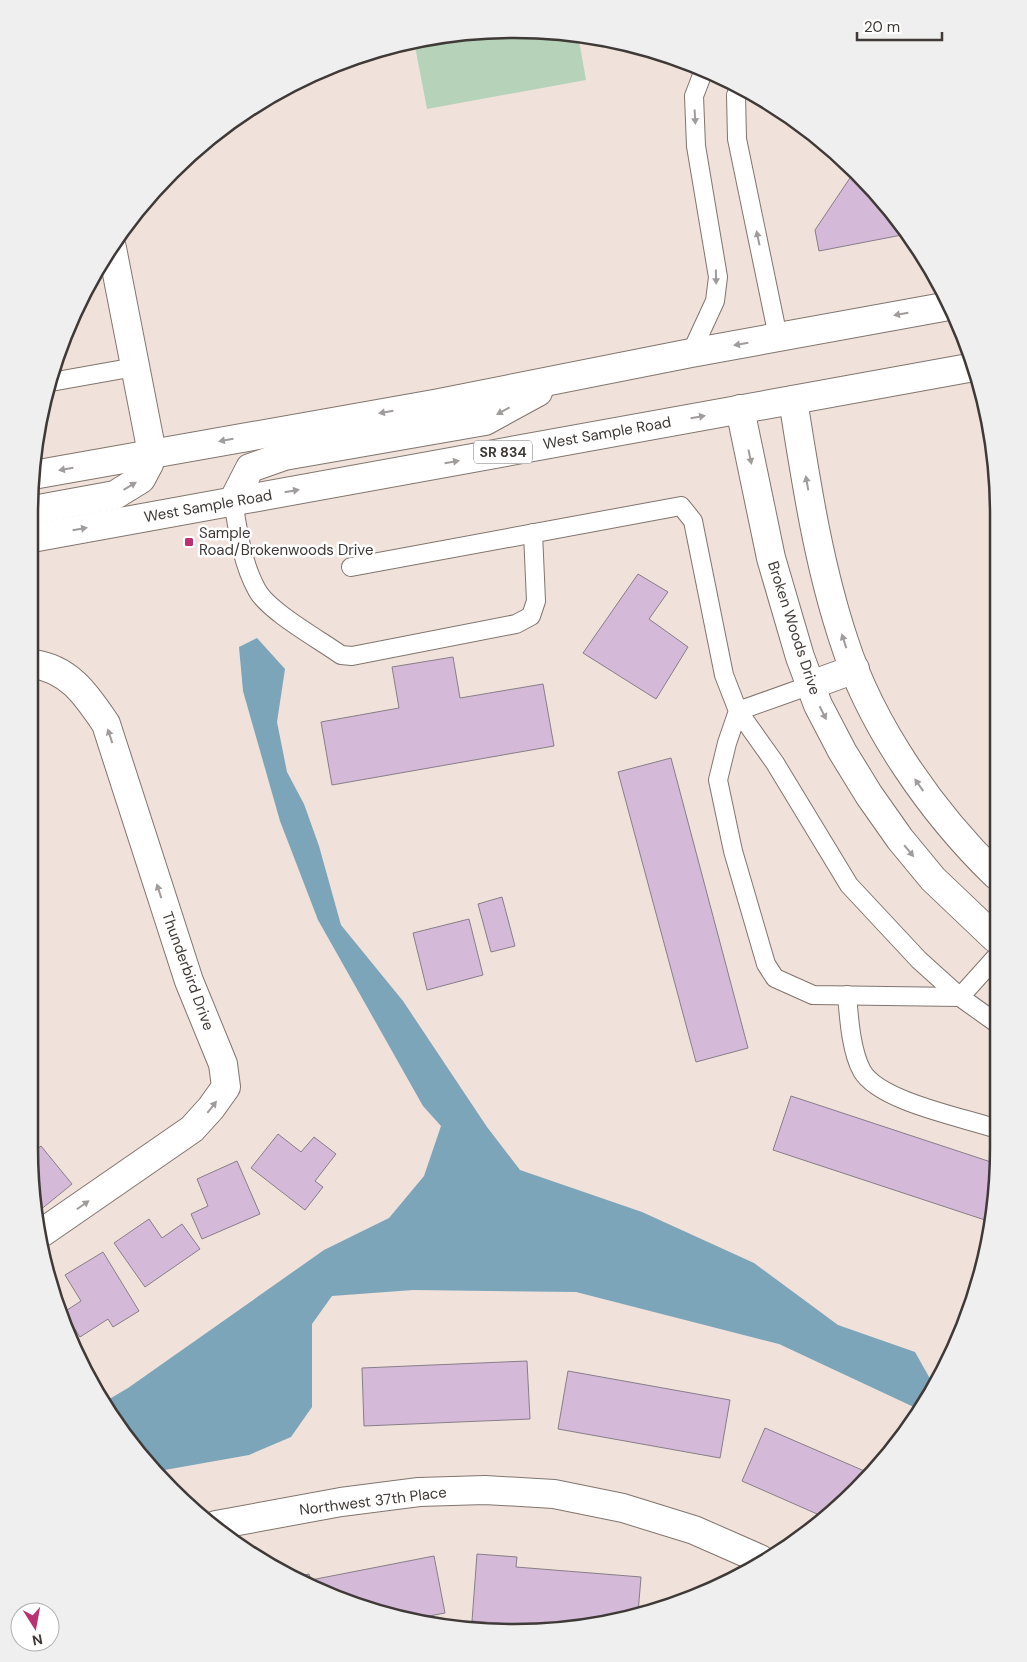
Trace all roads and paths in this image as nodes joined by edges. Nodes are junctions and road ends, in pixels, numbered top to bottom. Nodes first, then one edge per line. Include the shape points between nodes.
1 (701, 77) edge
2 (737, 93) edge
3 (114, 256) edge
4 (942, 307) edge
5 (778, 337) junction
6 (691, 353) junction
7 (135, 367) junction
8 (967, 368) edge
9 (561, 379) junction
10 (57, 381) edge
11 (792, 400) junction
12 (740, 409) junction
13 (152, 453) junction
14 (40, 474) edge
15 (233, 502) junction
16 (38, 509) edge
17 (533, 534) junction
18 (38, 537) edge
19 (351, 567) dead end
20 (38, 664) edge
21 (855, 669) junction
22 (811, 684) junction
23 (738, 711) junction
24 (990, 869) edge
25 (990, 933) edge
26 (990, 964) edge
27 (847, 995) junction
28 (960, 997) junction
29 (990, 1018) edge
30 (990, 1127) edge
31 (45, 1230) edge
32 (222, 1524) edge
33 (757, 1558) edge

1 -> 6 lane via 694,96 696,146 718,277 715,301
5 -> 2 lane via 737,139
3 - 7 street
4 -> 5 street
5 -> 6 street
6 - 9 street
7 - 10 lane
7 - 13 street
8 - 11 street, West Sample Road / SR 834
9 -> 13 street
9 -> 15 street via 485,421 284,456 250,468
11 - 12 street, West Sample Road / SR 834
21 -> 11 street via 844,642 819,551
15 -> 12 street, West Sample Road / SR 834
12 -> 22 street, Broken Woods Drive via 771,558
13 -> 14 street
16 -> 13 street via 115,495 141,479
15 - 17 lane via 245,563 257,591 272,608 341,655 352,656 516,624 531,616 536,600
18 -> 15 street, West Sample Road / SR 834
17 - 19 lane
17 - 23 lane via 681,506 693,521 724,675
31 -> 20 street, Thunderbird Drive via 192,1128 226,1087 223,1064 188,981 106,724 84,692 62,673
21 - 22 street
24 -> 21 street via 937,811 909,770 883,728
22 - 23 lane
22 -> 25 street, Broken Woods Drive via 842,751 900,839 933,879
23 - 27 lane via 718,780 733,851 766,964 776,978 813,995
23 - 28 lane via 775,763 849,885 919,960
26 - 28 lane
27 - 28 lane
27 - 30 lane via 851,1039 861,1070 872,1084 903,1100
28 - 29 lane
32 - 33 street, Northwest 37th Place via 341,1502 419,1492 485,1490 544,1493 623,1508 694,1530

